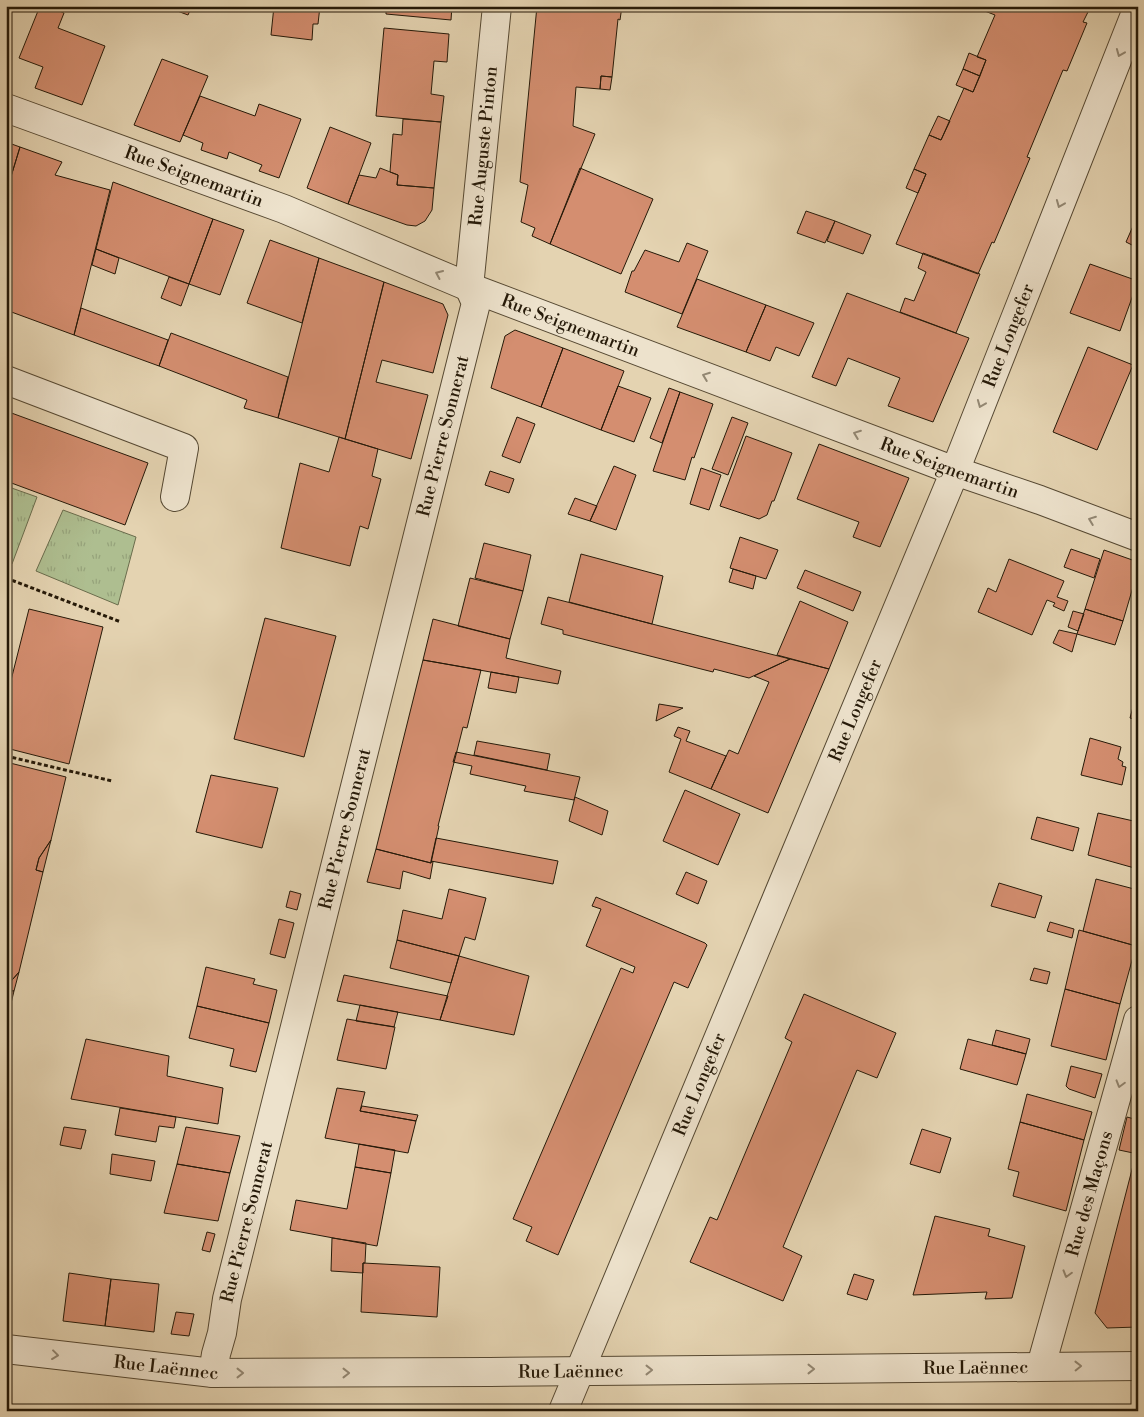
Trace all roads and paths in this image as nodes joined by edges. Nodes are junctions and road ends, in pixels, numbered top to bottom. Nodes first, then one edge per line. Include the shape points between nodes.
1 (497, 6) edge
2 (1138, 7) edge
3 (6, 108) edge
4 (469, 287) junction
5 (6, 380) edge
6 (955, 471) junction
7 (175, 497) dead end
8 (1138, 537) edge
9 (6, 578) edge
10 (121, 622) dead end
11 (6, 756) edge
12 (112, 781) dead end
13 (1138, 1020) edge
14 (6, 1349) edge
15 (1041, 1366) junction
16 (1138, 1366) edge
17 (579, 1371) junction
18 (213, 1373) junction
19 (563, 1411) edge

1 - 4 street, Rue Auguste Pinton
2 -> 6 street, Rue Longefer
4 -> 3 street, Rue Seignemartin via 284,209
6 -> 4 street, Rue Seignemartin
4 - 18 street, Rue Pierre Sonnerat via 476,303 227,1299
5 - 7 street via 184,448
8 -> 6 street, Rue Seignemartin
6 - 17 street, Rue Longefer
9 - 10 path
11 - 12 path
13 -> 15 street, Rue des Maçons
14 -> 18 street, Rue Laënnec
15 -> 16 street, Rue Laënnec
17 -> 15 street, Rue Laënnec
18 -> 17 street, Rue Laënnec
17 - 19 street, Rue Longefer

